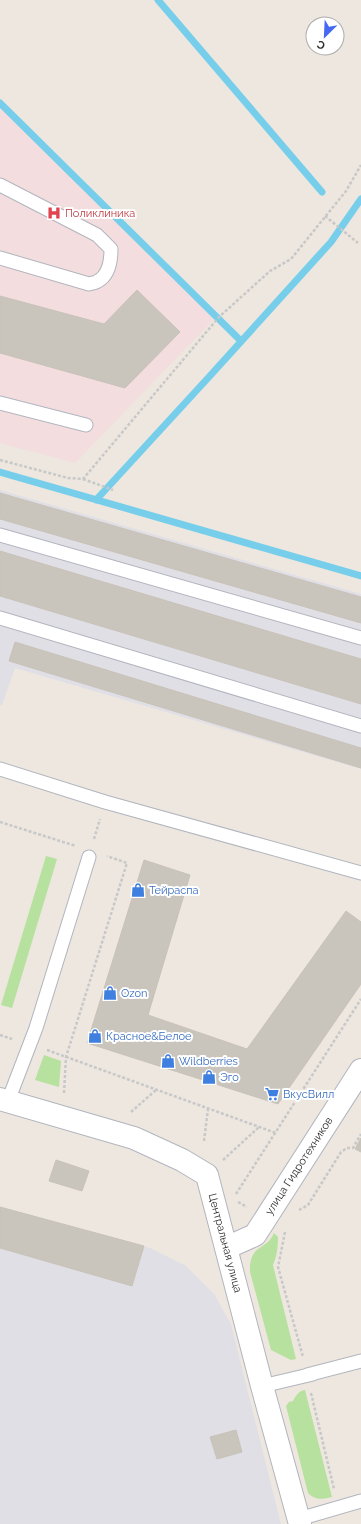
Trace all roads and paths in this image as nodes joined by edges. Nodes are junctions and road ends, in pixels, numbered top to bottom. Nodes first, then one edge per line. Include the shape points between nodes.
1 (361, 165) edge
2 (0, 184) edge
3 (326, 216) junction
4 (358, 243) dead end
5 (0, 258) edge
6 (0, 403) edge
7 (86, 425) dead end
8 (0, 460) edge
9 (83, 480) junction
10 (113, 490) dead end
11 (0, 535) edge
12 (0, 618) edge
13 (361, 638) edge
14 (361, 726) edge
15 (0, 770) edge
16 (101, 815) dead end
17 (0, 822) edge
18 (90, 854) junction
19 (361, 873) edge
20 (361, 999) edge
21 (0, 1035) edge
22 (30, 1044) junction
23 (66, 1057) junction
24 (361, 1070) edge
25 (156, 1090) junction
26 (64, 1093) dead end
27 (4, 1100) edge
28 (208, 1109) junction
29 (131, 1112) dead end
30 (259, 1126) junction
31 (276, 1133) junction
32 (361, 1134) edge
33 (204, 1141) dead end
34 (218, 1164) dead end
35 (250, 1208) dead end
36 (295, 1212) dead end
37 (285, 1230) dead end
38 (226, 1248) junction
39 (302, 1354) dead end
40 (361, 1361) edge
41 (310, 1385) dead end
42 (262, 1386) junction
43 (336, 1496) dead end
44 (361, 1502) edge
45 (300, 1521) edge

1 - 3 path via 346,191
2 - 5 lane via 97,235 111,249 111,262 98,281 88,284
3 - 4 path
3 - 9 path via 291,259 270,270 219,317
6 - 7 lane
8 - 9 path
9 - 10 path
11 - 13 lane
12 - 14 lane
15 - 19 lane
16 - 18 path
17 - 18 path
18 - 22 lane
18 - 23 path via 127,863
20 - 31 path
21 - 22 path
22 - 23 path
22 - 27 lane
23 - 25 path
23 - 26 path
24 - 38 street, улица Гидротехников via 255,1235
25 - 28 path
25 - 29 path
27 - 38 street, Центральная улица via 134,1138 182,1160 207,1175
28 - 30 path
28 - 33 path
30 - 31 path
30 - 34 path
31 - 35 path via 233,1199
32 - 36 path via 353,1148 341,1152 308,1205
37 - 39 path via 278,1267
38 - 42 street, Центральная улица
40 - 42 lane
41 - 43 path
42 - 45 street, Центральная улица
44 - 45 lane

